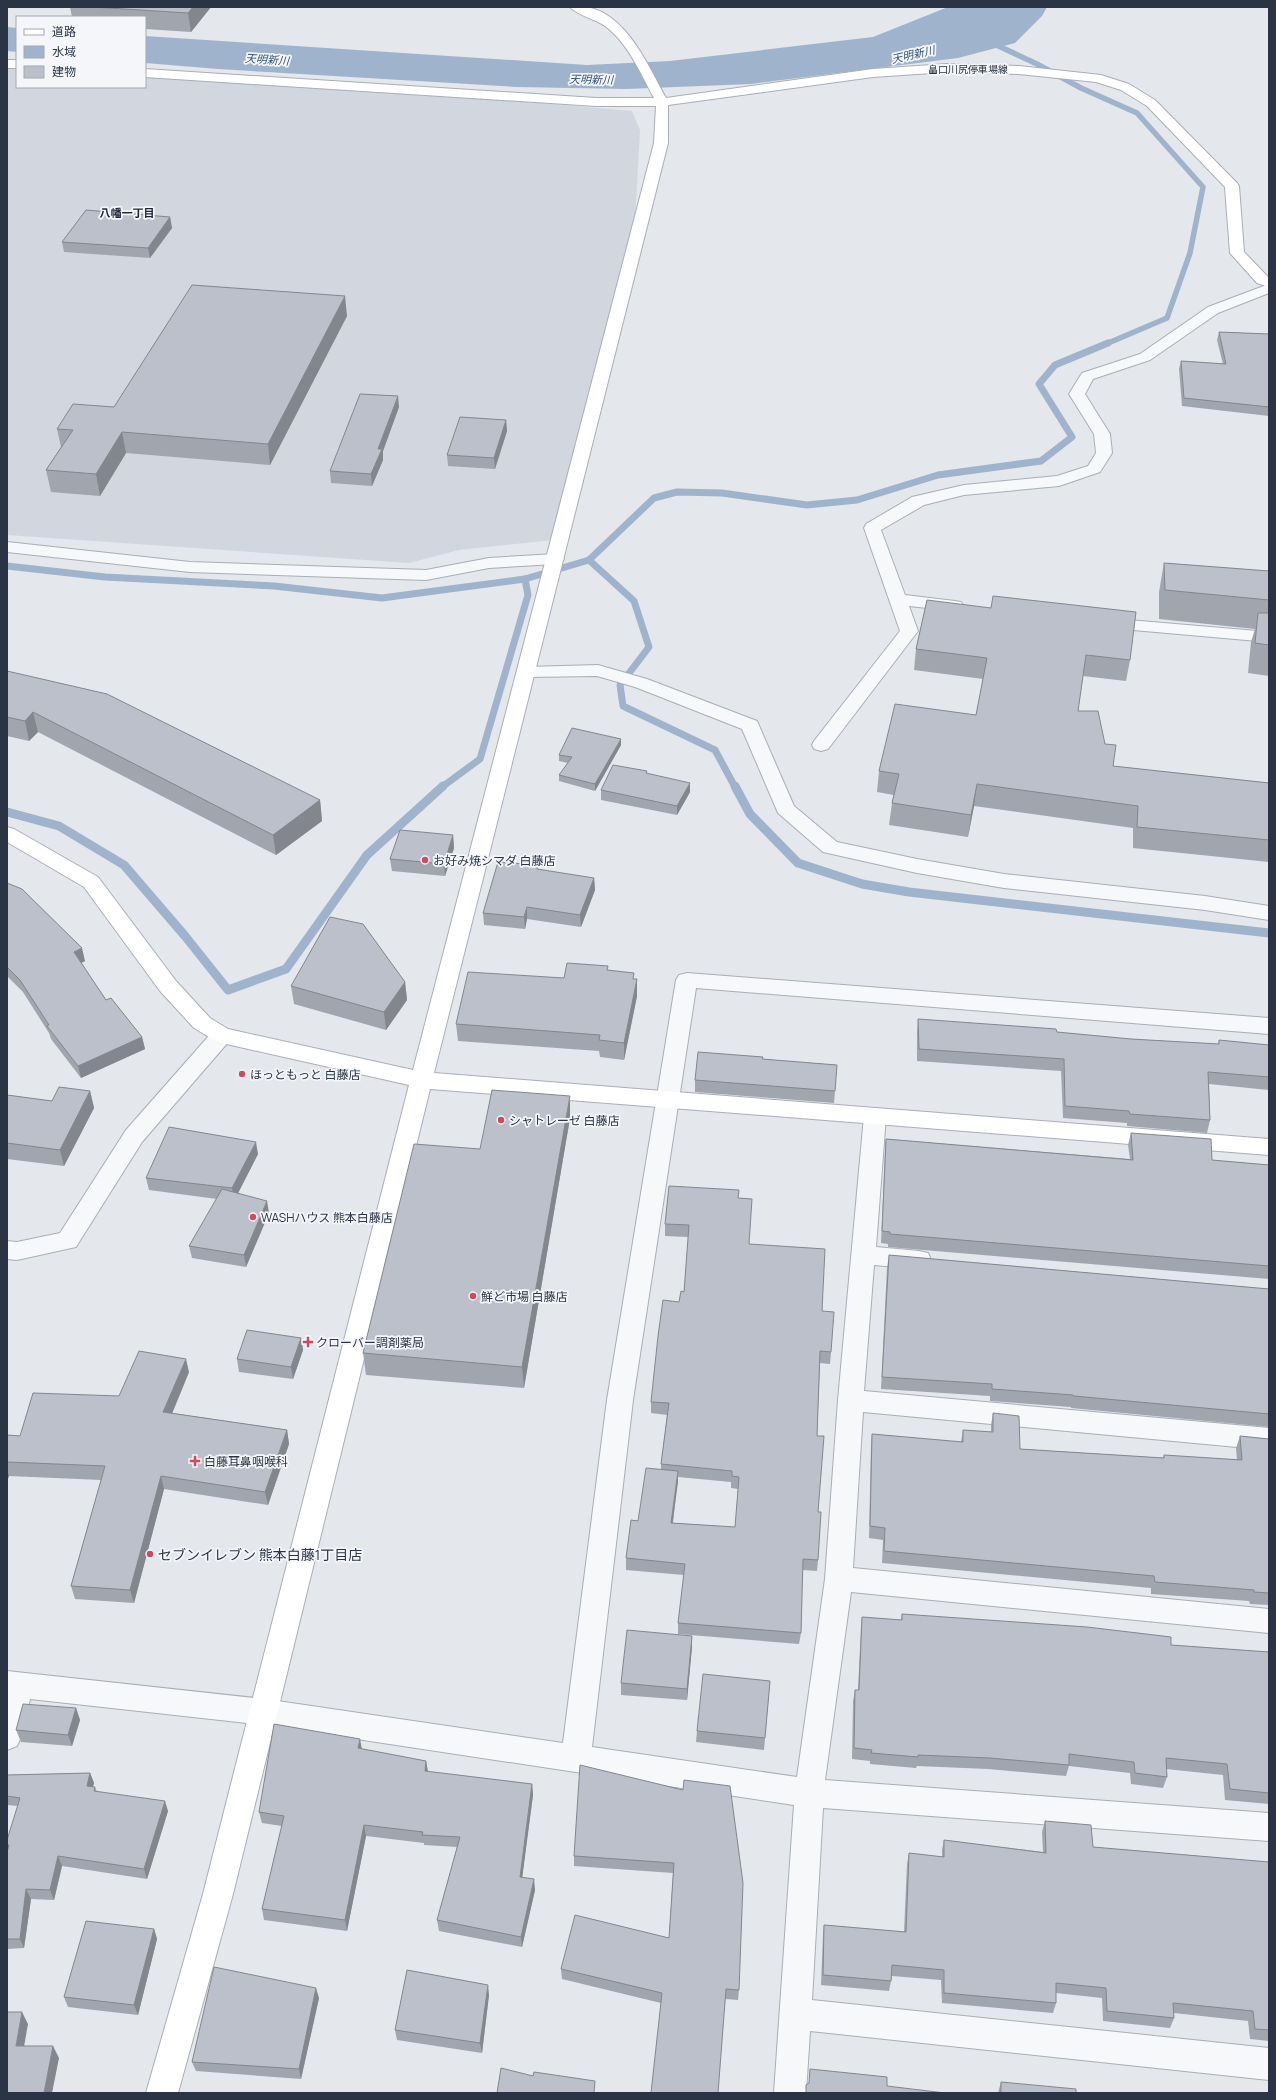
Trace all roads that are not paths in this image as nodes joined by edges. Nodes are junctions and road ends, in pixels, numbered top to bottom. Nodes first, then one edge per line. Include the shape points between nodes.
1 (576, 7) edge
2 (146, 73) edge
3 (659, 97) junction
4 (1269, 283) edge
5 (1269, 288) edge
6 (7, 547) edge
7 (555, 559) junction
8 (898, 600) junction
9 (968, 608) edge
10 (1085, 621) edge
11 (1269, 637) edge
12 (526, 672) junction
13 (821, 745) dead end
14 (7, 833) edge
15 (1269, 913) edge
16 (1269, 1026) edge
17 (222, 1036) junction
18 (422, 1080) junction
19 (668, 1100) junction
20 (875, 1116) junction
21 (1269, 1147) edge
22 (7, 1250) edge
23 (863, 1255) junction
24 (942, 1262) edge
25 (850, 1400) junction
26 (1269, 1439) edge
27 (839, 1579) junction
28 (1269, 1621) edge
29 (13, 1684) edge
30 (264, 1712) junction
31 (7, 1737) edge
32 (576, 1758) junction
33 (809, 1793) junction
34 (1269, 1827) edge
35 (794, 2014) junction
36 (1269, 2064) edge
37 (162, 2093) edge
38 (790, 2093) edge

1 - 3 street via 618,29 639,57
2 - 3 street, 畠口川尻停車場線 via 596,102
3 - 4 street, 畠口川尻停車場線 via 717,96 873,73 947,68 1068,74 1098,78 1125,87 1152,103 1232,186 1237,253 1262,280
3 - 7 street via 661,143
5 - 8 street via 1213,310 1145,357 1087,376 1077,394 1102,434 1104,453 1094,469 1059,481 964,490 918,501 872,528
6 - 7 street via 190,567 426,575 489,563
7 - 12 street
8 - 9 street
8 - 13 street via 909,632
10 - 11 street
12 - 15 street via 598,670 641,683 750,725 785,808 830,847 917,866 1004,880 1205,903
12 - 18 street
14 - 17 street via 91,882 168,986 202,1024
16 - 19 street via 687,980
17 - 18 street
17 - 22 street via 134,1136 68,1241 17,1251
18 - 19 street
18 - 30 street
19 - 20 street
19 - 32 street via 620,1400
20 - 21 street
20 - 23 street
23 - 24 street
23 - 25 street
25 - 26 street
25 - 27 street
27 - 28 street
27 - 33 street
29 - 30 street
29 - 31 street
30 - 32 street
30 - 37 street via 218,1894
32 - 33 street
33 - 34 street
33 - 35 street
35 - 36 street
35 - 38 street

